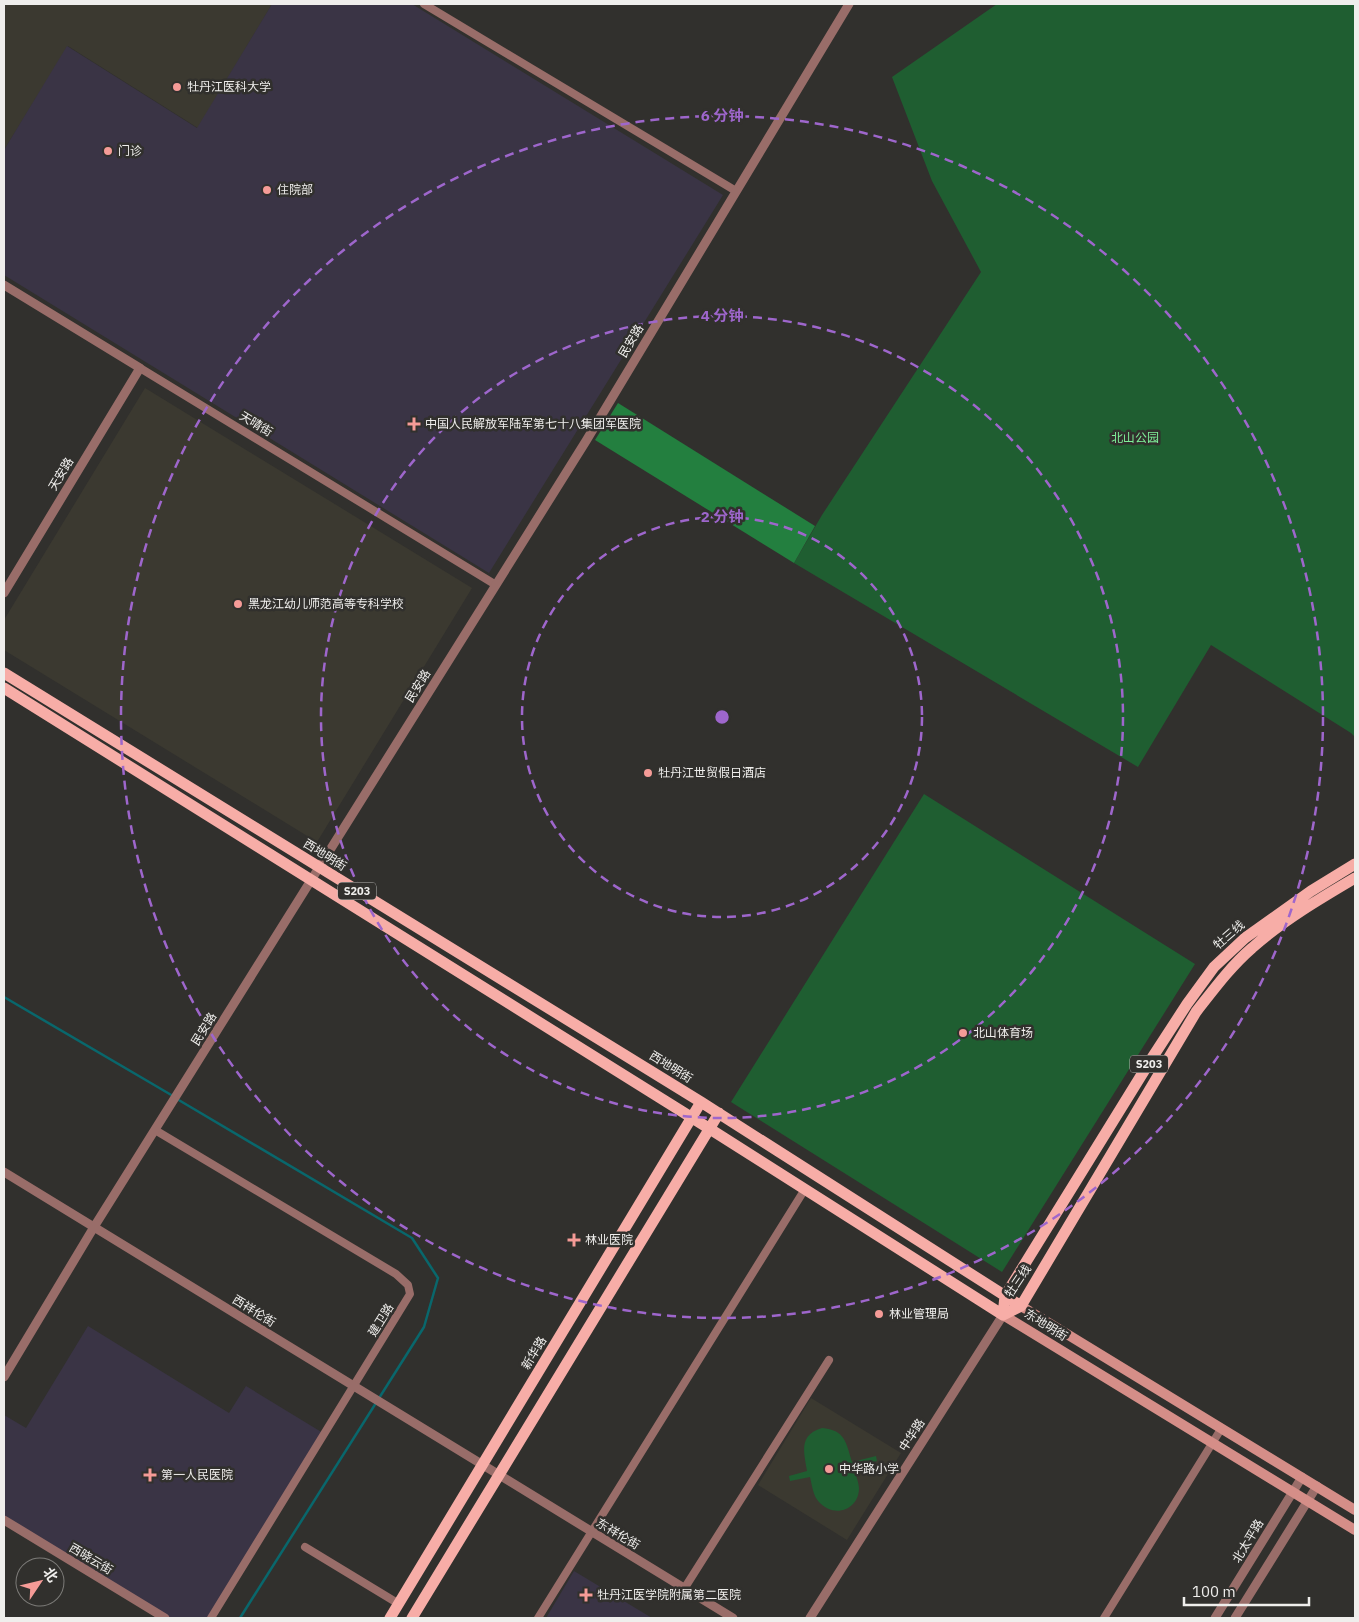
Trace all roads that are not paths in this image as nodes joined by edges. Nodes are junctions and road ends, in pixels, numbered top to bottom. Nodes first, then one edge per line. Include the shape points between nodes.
1 (424, 4) edge
2 (849, 4) edge
3 (736, 191) junction
4 (4, 285) edge
5 (140, 368) junction
6 (496, 585) junction
7 (4, 593) edge
8 (4, 673) edge
9 (4, 688) edge
10 (1355, 864) edge
11 (319, 868) junction
12 (1355, 878) edge
13 (312, 880) junction
14 (710, 1108) junction
15 (701, 1123) junction
16 (155, 1130) junction
17 (4, 1172) edge
18 (805, 1189) junction
19 (94, 1227) junction
20 (1005, 1296) junction
21 (1021, 1306) junction
22 (1003, 1315) junction
23 (829, 1360) dead end
24 (4, 1377) edge
25 (353, 1386) junction
26 (1221, 1429) junction
27 (1212, 1443) junction
28 (490, 1471) junction
29 (1302, 1477) junction
30 (1317, 1486) junction
31 (1292, 1492) junction
32 (1308, 1502) junction
33 (1355, 1510) edge
34 (4, 1520) edge
35 (1355, 1530) edge
36 (592, 1533) junction
37 (306, 1547) dead end
38 (684, 1589) junction
39 (399, 1604) junction
40 (165, 1618) edge
41 (211, 1618) edge
42 (390, 1618) edge
43 (412, 1618) edge
44 (538, 1618) edge
45 (733, 1618) edge
46 (810, 1618) edge
47 (1104, 1618) edge
48 (1215, 1618) edge
49 (1235, 1618) edge

1 - 3 street
2 - 3 street, 民安路
3 - 6 street, 民安路
4 - 5 street, 天晴街
5 - 6 street, 天晴街
5 - 7 street, 天安路
6 - 11 street, 民安路
8 - 11 main road, 西地明街 / S203
9 - 13 main road, S203
10 - 20 main road, 牡三线 / S203 via 1245,938 1214,967 1152,1058
11 - 13 street, 民安路
11 - 14 main road, 西地明街 / S203
12 - 21 main road, 牡三线 / S203 via 1252,948 1222,978 1196,1012
13 - 15 main road, S203
13 - 16 street, 民安路
14 - 15 main road, 新华路
14 - 15 main road
14 - 20 main road, 东地明街 / S203
15 - 18 main road, 东地明街 / S203
15 - 28 main road, 新华路
15 - 28 main road
16 - 19 street, 民安路
16 - 25 street, 建卫路 via 408,1284 410,1294
17 - 19 street, 西祥伦街
18 - 22 main road, 东地明街 / S203
18 - 36 street
19 - 24 street, 民安路
19 - 25 street, 西祥伦街
20 - 21 main road, 东地明街 / S203
20 - 22 main road, 牡三线 / S203
21 - 22 main road, 牡三线
21 - 26 main road, 东地明街
22 - 27 main road, 东地明街
22 - 46 street, 中华路
23 - 38 street
25 - 28 street, 西祥伦街
25 - 41 street, 建卫路
26 - 27 street
26 - 29 main road, 东地明街
27 - 31 main road, 东地明街
27 - 47 street
28 - 36 street, 东祥伦街
28 - 39 main road, 新华路
28 - 43 main road
29 - 30 main road, 东地明街
29 - 31 street, 北太平路
30 - 32 street
30 - 33 main road, 东地明街
31 - 32 main road, 东地明街
31 - 48 street, 北太平路
32 - 35 main road, 东地明街
32 - 49 street
34 - 40 street, 西晓云街
36 - 38 street, 东祥伦街
36 - 44 street
37 - 39 street
38 - 45 street, 东祥伦街
39 - 42 main road, 新华路

